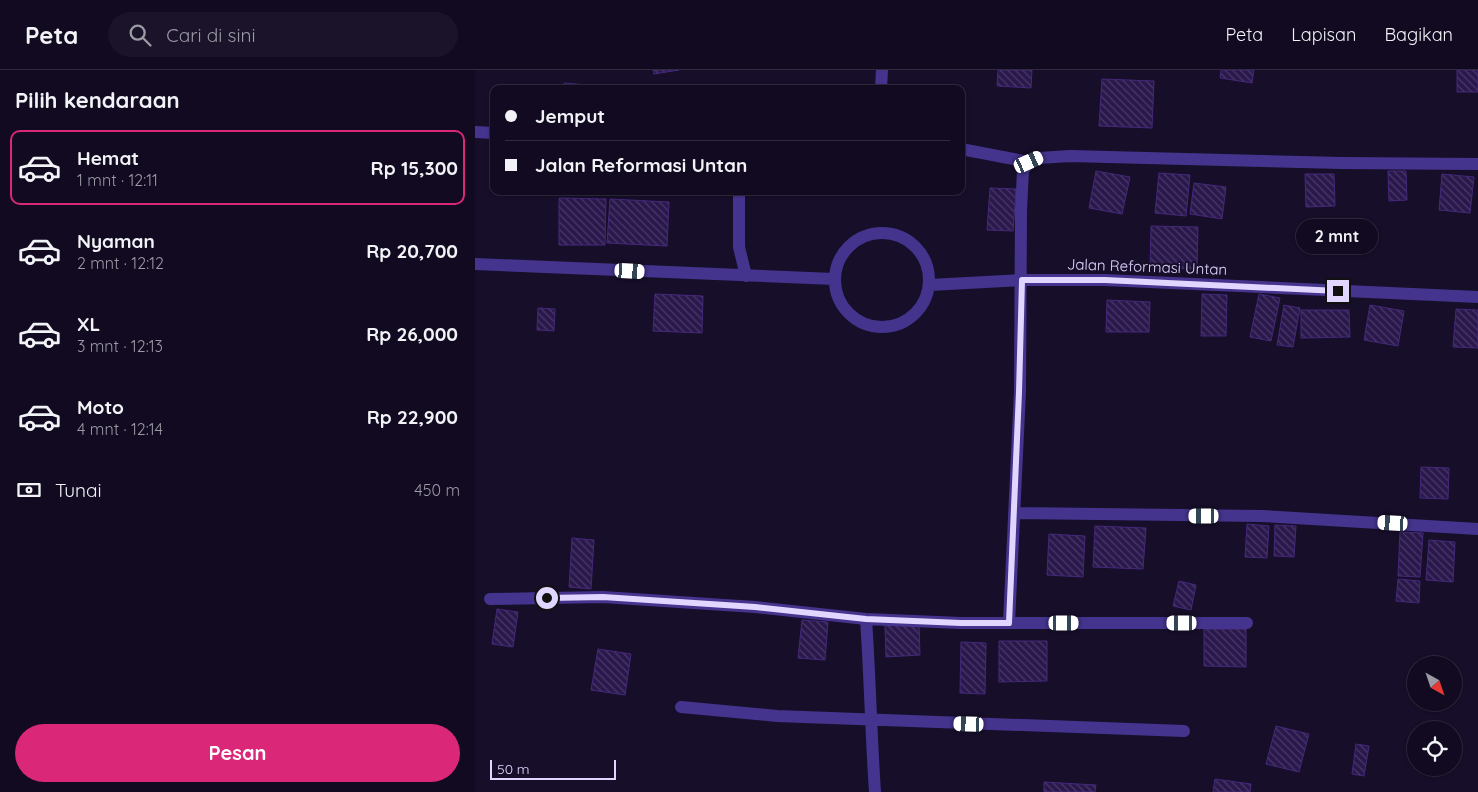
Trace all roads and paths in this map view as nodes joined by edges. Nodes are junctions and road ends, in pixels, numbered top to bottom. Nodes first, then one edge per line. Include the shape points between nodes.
1 (882, 70) edge
2 (881, 85) edge
3 (475, 132) edge
4 (490, 133) edge
5 (965, 150) edge
6 (1029, 162) junction
7 (1478, 164) edge
8 (739, 195) edge
9 (475, 264) edge
10 (746, 276) junction
11 (834, 279) junction
12 (1022, 280) junction
13 (930, 285) junction
14 (1478, 297) edge
15 (1014, 513) junction
16 (1478, 529) edge
17 (490, 599) dead end
18 (866, 619) junction
19 (1009, 623) junction
20 (1247, 623) dead end
21 (681, 707) dead end
22 (871, 720) junction
23 (1184, 731) dead end
24 (875, 792) edge

1 - 2 street
3 - 4 street
5 - 6 street
6 - 7 street via 1039,158 1070,156
6 - 12 street via 1023,171
8 - 10 street via 739,247
9 - 10 street
10 - 11 street
11 - 13 street via 837,297 847,313 861,324 879,328 897,326 913,317 925,302
11 - 13 street via 839,260 850,245 867,235 885,233 904,238 919,249 928,266
12 - 13 street, Jalan Reformasi Untan
12 - 14 street, Jalan Reformasi Untan via 1105,280
12 - 15 street
15 - 16 street via 1262,516
15 - 19 street
17 - 18 street via 603,597 755,607
18 - 19 street
18 - 22 street
19 - 20 street
21 - 22 street
22 - 23 street
22 - 24 street

